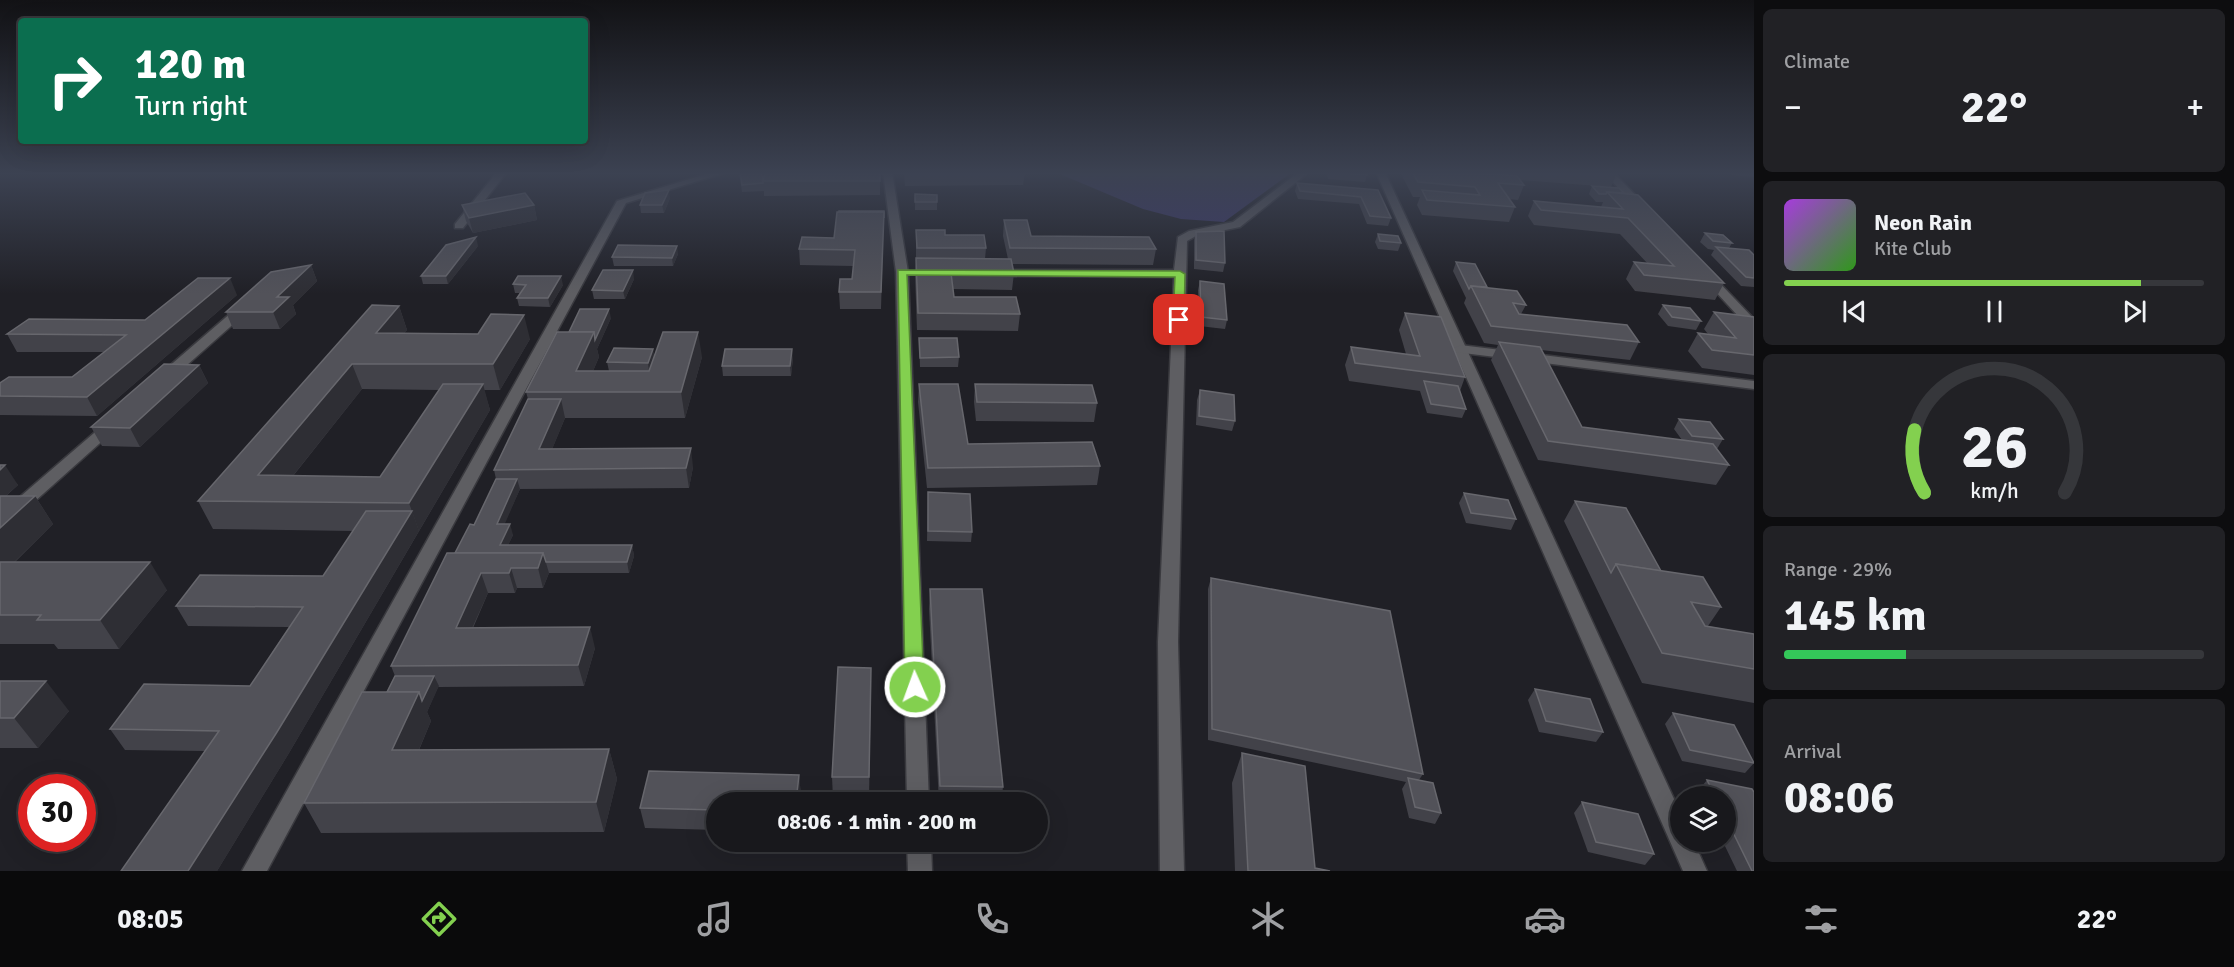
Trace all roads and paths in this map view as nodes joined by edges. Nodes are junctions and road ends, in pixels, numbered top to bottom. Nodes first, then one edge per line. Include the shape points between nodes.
1 (470, 213) edge
2 (616, 213) edge
3 (895, 213) edge
4 (1252, 213) edge
5 (1398, 213) edge
6 (459, 226) dead end
7 (1697, 266) edge
8 (983, 273) edge
9 (1180, 274) junction
10 (245, 307) edge
11 (1754, 326) edge
12 (1460, 349) junction
13 (1754, 385) edge
14 (149, 392) edge
15 (122, 415) edge
16 (0, 523) edge
17 (918, 792) edge
18 (1670, 816) edge
19 (919, 852) edge
20 (1686, 852) edge
21 (254, 871) edge
22 (920, 871) edge
23 (1172, 871) edge
24 (1695, 871) edge

1 - 6 street
2 - 21 street
3 - 17 street via 907,272
4 - 9 street via 1236,225 1193,233 1182,239
5 - 12 street
7 - 11 street
8 - 9 street
9 - 23 street via 1168,642
10 - 14 street
12 - 13 street
12 - 18 street
15 - 16 street
19 - 22 street
20 - 24 street

